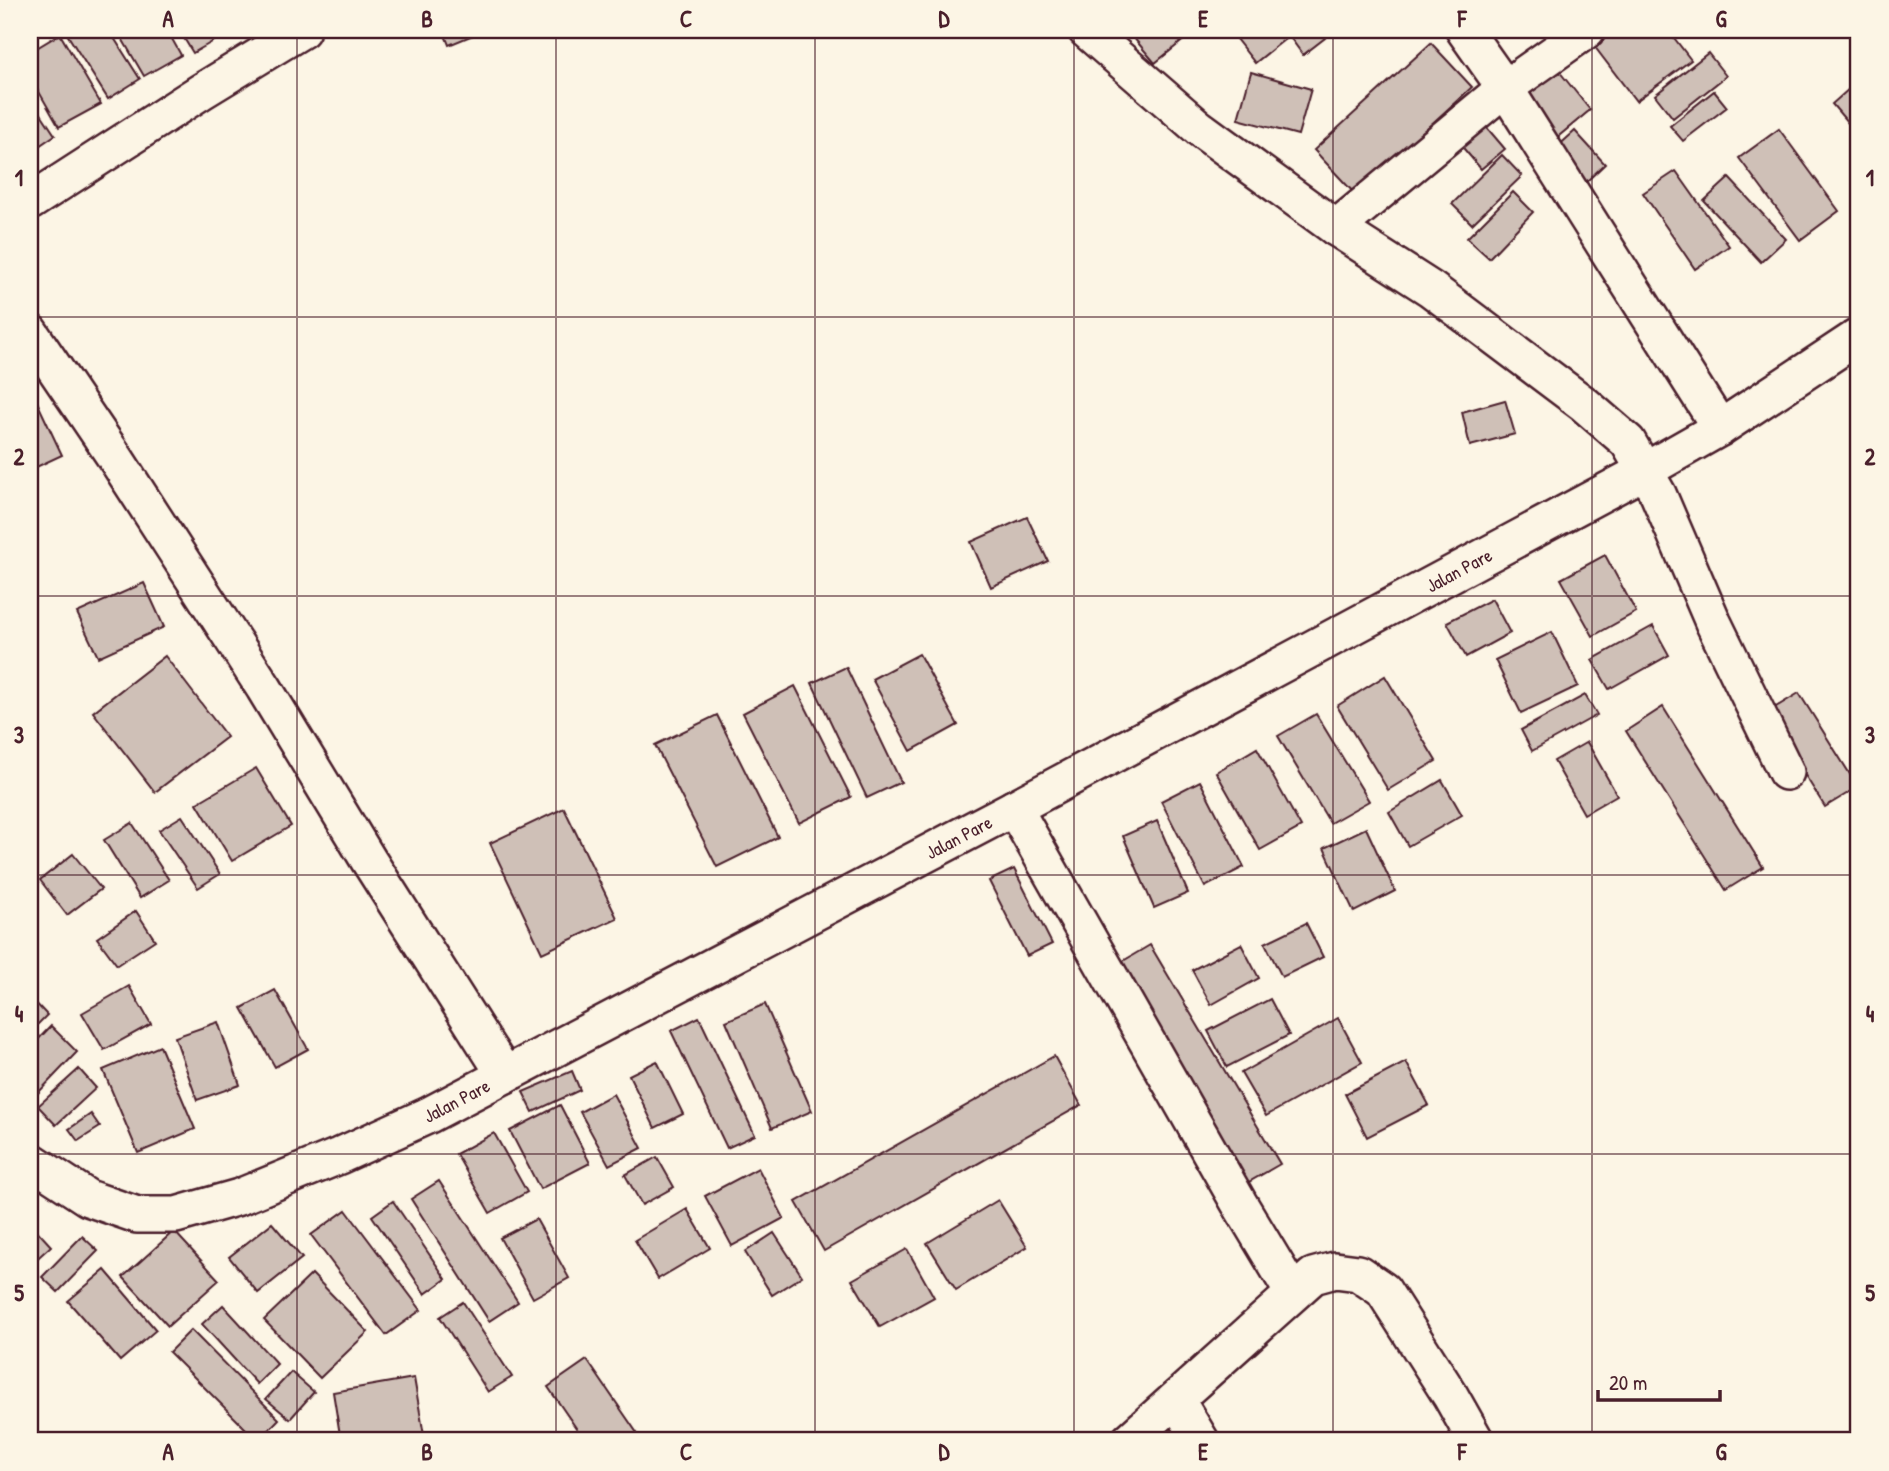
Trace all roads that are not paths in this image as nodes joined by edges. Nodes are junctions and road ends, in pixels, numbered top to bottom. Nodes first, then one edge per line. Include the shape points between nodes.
1 (302, 30) edge
2 (1086, 30) edge
3 (1464, 30) edge
4 (1587, 30) edge
5 (1505, 88) junction
6 (30, 202) edge
7 (1336, 228) junction
8 (30, 332) edge
9 (1859, 337) edge
10 (1720, 428) junction
11 (1646, 470) junction
12 (1786, 772) dead end
13 (1014, 808) junction
14 (506, 1075) junction
15 (30, 1160) edge
16 (1293, 1293) junction
17 (1176, 1399) junction
18 (1129, 1441) edge
19 (1201, 1441) edge
20 (1476, 1441) edge

1 - 6 street
2 - 7 street via 1199,128
3 - 5 street
4 - 5 street
5 - 7 street
5 - 10 street
7 - 11 street via 1431,289 1584,404 1628,442
8 - 14 street via 257,677
9 - 10 street, Jalan Pare
10 - 11 street, Jalan Pare
11 - 12 street
11 - 13 street, Jalan Pare
13 - 14 street, Jalan Pare
13 - 16 street
14 - 15 street, Jalan Pare via 339,1156 239,1197 176,1215 137,1215 88,1198
16 - 17 street
16 - 20 street via 1313,1276 1335,1270 1358,1273 1383,1290
17 - 18 street
17 - 19 street

